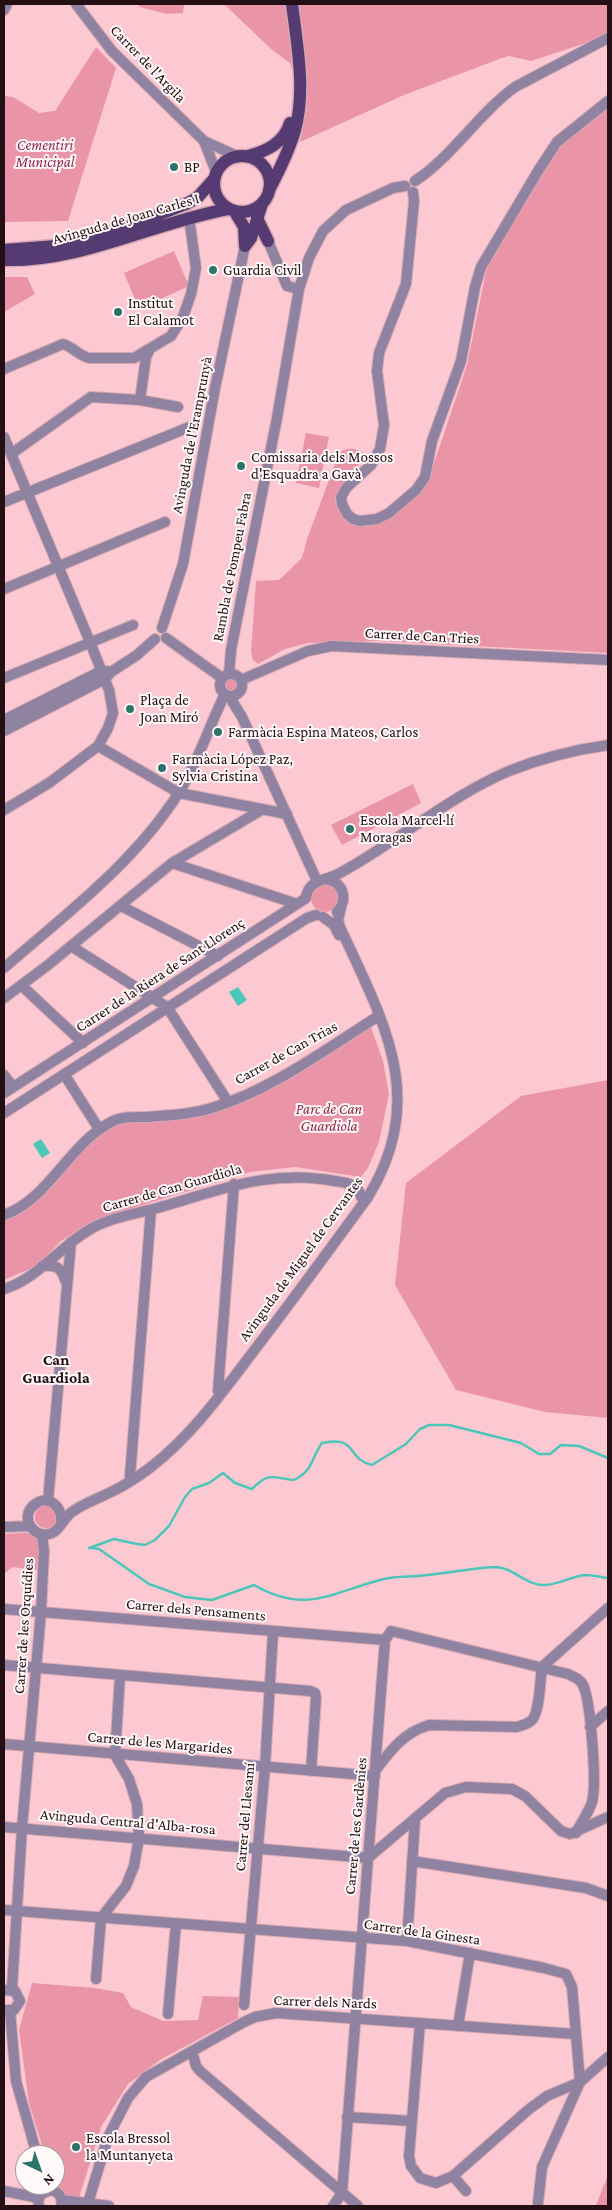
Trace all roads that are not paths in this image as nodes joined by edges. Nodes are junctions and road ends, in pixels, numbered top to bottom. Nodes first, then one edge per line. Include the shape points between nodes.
1 (7, 4) edge
2 (76, 4) edge
3 (286, 4) edge
4 (292, 4) edge
5 (4, 10) edge
6 (608, 38) edge
7 (608, 101) edge
8 (204, 141) junction
9 (242, 156) junction
10 (215, 175) junction
11 (411, 186) junction
12 (269, 190) junction
13 (262, 204) junction
14 (232, 210) junction
15 (189, 218) junction
16 (257, 218) junction
17 (268, 241) junction
18 (248, 242) junction
19 (4, 250) edge
20 (4, 260) edge
21 (299, 289) junction
22 (149, 351) junction
23 (4, 369) edge
24 (140, 400) junction
25 (178, 407) dead end
26 (192, 426) dead end
27 (4, 437) edge
28 (11, 454) junction
29 (27, 492) junction
30 (4, 502) edge
31 (166, 522) dead end
32 (58, 567) junction
33 (4, 588) edge
34 (133, 624) dead end
35 (162, 628) junction
36 (166, 638) junction
37 (155, 639) junction
38 (90, 642) junction
39 (608, 660) edge
40 (106, 674) junction
41 (226, 676) junction
42 (4, 678) edge
43 (241, 680) junction
44 (239, 692) junction
45 (227, 695) junction
46 (241, 714) junction
47 (4, 720) edge
48 (4, 731) edge
49 (608, 745) edge
50 (98, 746) junction
51 (180, 792) junction
52 (263, 809) junction
53 (4, 810) edge
54 (287, 814) junction
55 (172, 864) junction
56 (344, 871) junction
57 (321, 880) junction
58 (340, 886) junction
59 (301, 901) junction
60 (120, 906) junction
61 (341, 908) junction
62 (320, 916) junction
63 (71, 946) junction
64 (218, 956) junction
65 (4, 968) edge
66 (22, 986) junction
67 (4, 998) edge
68 (151, 999) junction
69 (167, 1008) junction
70 (377, 1017) junction
71 (83, 1043) junction
72 (64, 1074) junction
73 (4, 1075) edge
74 (13, 1087) junction
75 (4, 1093) edge
76 (228, 1102) junction
77 (4, 1114) edge
78 (98, 1129) junction
79 (234, 1184) junction
80 (361, 1197) junction
81 (151, 1210) junction
82 (4, 1215) edge
83 (71, 1242) junction
84 (42, 1266) junction
85 (66, 1284) junction
86 (4, 1290) edge
87 (218, 1391) junction
88 (130, 1476) junction
89 (52, 1503) junction
90 (61, 1524) junction
91 (30, 1526) junction
92 (4, 1527) edge
93 (42, 1535) junction
94 (608, 1608) edge
95 (4, 1610) edge
96 (41, 1612) junction
97 (273, 1632) junction
98 (385, 1640) junction
99 (4, 1665) edge
100 (542, 1667) junction
101 (36, 1668) junction
102 (120, 1676) junction
103 (270, 1688) junction
104 (608, 1711) edge
105 (590, 1727) junction
106 (4, 1744) edge
107 (29, 1747) junction
108 (115, 1755) junction
109 (264, 1767) junction
110 (311, 1771) junction
111 (375, 1773) junction
112 (608, 1817) edge
113 (415, 1820) junction
114 (4, 1827) edge
115 (22, 1828) junction
116 (576, 1833) junction
117 (139, 1838) junction
118 (257, 1847) junction
119 (368, 1858) junction
120 (412, 1861) junction
121 (608, 1896) edge
122 (4, 1910) edge
123 (16, 1910) junction
124 (101, 1918) junction
125 (176, 1924) junction
126 (250, 1929) junction
127 (362, 1937) junction
128 (407, 1941) junction
129 (470, 1953) junction
130 (96, 1979) dead end
131 (8, 1990) edge
132 (244, 2005) dead end
133 (7, 2010) edge
134 (168, 2014) dead end
135 (355, 2017) junction
136 (420, 2023) junction
137 (458, 2026) junction
138 (575, 2034) junction
139 (192, 2051) junction
140 (608, 2057) edge
141 (580, 2082) junction
142 (348, 2117) junction
143 (412, 2121) junction
144 (33, 2145) edge
145 (453, 2176) junction
146 (466, 2191) dead end
147 (342, 2193) junction
148 (88, 2202) junction
149 (62, 2203) edge
150 (538, 2203) dead end
151 (109, 2206) edge
152 (333, 2206) edge
153 (358, 2206) edge

1 - 5 street
2 - 8 street, Carrer de l'Argila via 112,51
3 - 9 main road via 294,82 292,112 286,134 277,144 257,154
4 - 12 main road via 300,83 299,108 289,147
6 - 11 street via 514,87 450,152
7 - 11 street via 557,142 481,267 465,344 432,441 425,477 416,490 389,513 377,519 360,521 347,514 342,497 347,487 371,465 380,449 384,425 377,371 379,353 406,284 414,202
8 - 9 street, Carrer de l'Argila
8 - 10 street, Carrer de l'Argila
9 - 10 main road via 225,161
9 - 12 main road via 257,160 267,170
10 - 14 main road via 216,196
10 - 19 main road, Avinguda de Joan Carles I via 197,198 130,226 56,246
11 - 21 street, Rambla de Pompeu Fabra via 392,188 358,202 329,224 316,240
12 - 13 main road
13 - 14 main road via 250,211
13 - 16 main road
14 - 15 main road, Avinguda de Joan Carles I
14 - 18 main road via 244,227
15 - 20 main road, Avinguda de Joan Carles I via 75,252
15 - 22 street via 196,268 191,294 183,317 171,336
16 - 17 main road
16 - 18 main road
17 - 18 main road via 260,237
17 - 21 street via 287,286
18 - 35 street, Avinguda de l'Eramprunyà via 215,388 184,564
21 - 41 street, Rambla de Pompeu Fabra
22 - 23 street via 128,360 89,358 62,344
22 - 24 street
24 - 25 street
24 - 28 street via 86,399
26 - 29 street
27 - 28 street
28 - 29 street
29 - 30 street
29 - 32 street
31 - 32 street
32 - 33 street
32 - 38 street
34 - 38 street
35 - 36 street
35 - 37 street via 154,631
36 - 37 street via 160,642
36 - 41 street
37 - 40 street via 137,655
38 - 40 street
38 - 42 street
39 - 43 street, Carrer de Can Tries via 332,646 308,651
40 - 47 street
40 - 48 street
40 - 50 street via 113,713
41 - 43 street via 235,674
41 - 45 street via 220,688
43 - 44 street
44 - 45 street
44 - 46 street
45 - 46 street
45 - 51 street
46 - 54 street
49 - 56 street via 557,755 495,777
50 - 51 street
50 - 53 street via 49,783
51 - 52 street
51 - 65 street via 126,862
52 - 54 street
52 - 55 street
54 - 57 street
55 - 59 street
55 - 60 street
56 - 57 street
56 - 58 street
57 - 58 street
57 - 59 street, Carrer de la Riera de Sant Llorenç via 309,888
58 - 61 street via 344,898
59 - 62 street
59 - 64 street, Carrer de la Riera de Sant Llorenç
60 - 63 street
60 - 64 street
61 - 62 street via 333,915
61 - 90 street, Avinguda de Miguel de Cervantes via 340,927 383,1022 396,1074 396,1118 381,1172 368,1197 198,1424 140,1475 71,1512
62 - 69 street via 307,918
62 - 70 street, Avinguda de Miguel de Cervantes via 336,929
63 - 66 street
63 - 68 street
64 - 68 street, Carrer de la Riera de Sant Llorenç
66 - 67 street
66 - 71 street
68 - 69 street
68 - 71 street, Carrer de la Riera de Sant Llorenç
69 - 72 street
69 - 76 street
70 - 76 street, Carrer de Can Trias via 287,1073
70 - 80 street, Avinguda de Miguel de Cervantes via 388,1053 393,1100 383,1154
71 - 74 street, Carrer de la Riera de Sant Llorenç
72 - 77 street
72 - 78 street
73 - 74 street
74 - 75 street, Carrer de la Riera de Sant Llorenç
76 - 78 street, Carrer de Can Trias via 199,1111 115,1120
78 - 82 street, Carrer de Can Trias via 25,1204
79 - 80 street, Carrer de Can Guardiola via 266,1178 311,1177 353,1184
79 - 81 street, Carrer de Can Guardiola
79 - 87 street
80 - 87 street, Avinguda de Miguel de Cervantes
81 - 83 street, Carrer de Can Guardiola via 98,1225
81 - 88 street
83 - 84 street, Carrer de Can Guardiola
83 - 85 street
84 - 85 street via 58,1268
84 - 86 street, Carrer de Can Guardiola
85 - 89 street
87 - 88 street, Avinguda de Miguel de Cervantes via 184,1433
88 - 89 street, Avinguda de Miguel de Cervantes via 75,1505
89 - 90 street via 62,1512
89 - 91 street via 42,1501 33,1506 28,1516
90 - 93 street via 54,1533
91 - 92 street
91 - 93 street
93 - 96 street, Carrer de les Orquídies
94 - 100 street
95 - 96 street, Carrer dels Pensaments
96 - 97 street, Carrer dels Pensaments
96 - 101 street, Carrer de les Orquídies
97 - 98 street, Carrer dels Pensaments
97 - 103 street, Carrer del Llesamí
98 - 100 street via 391,1631 398,1631
98 - 111 street, Carrer de les Gardènies
99 - 101 street
100 - 105 street via 578,1678 583,1686
100 - 111 street via 536,1711 527,1724 517,1727 429,1725 416,1729 402,1738
101 - 102 street
101 - 107 street, Carrer de les Orquídies
102 - 103 street
102 - 108 street
103 - 109 street, Carrer del Llesamí
103 - 110 street via 315,1693
104 - 105 street
105 - 116 street via 592,1802
106 - 107 street, Carrer de les Margarides
107 - 108 street, Carrer de les Margarides
107 - 115 street, Carrer de les Orquídies
108 - 109 street, Carrer de les Margarides
108 - 117 street via 129,1779 137,1804
109 - 110 street, Carrer de les Margarides
109 - 118 street, Carrer del Llesamí
110 - 111 street, Carrer de les Margarides
111 - 119 street, Carrer de les Gardènies
112 - 116 street
113 - 116 street via 445,1793 466,1787 502,1787 525,1796 561,1831
113 - 119 street
113 - 120 street
114 - 115 street, Avinguda Central d'Alba-rosa
115 - 117 street, Avinguda Central d'Alba-rosa
115 - 123 street, Carrer de les Orquídies
117 - 118 street, Avinguda Central d'Alba-rosa
117 - 124 street via 126,1886
118 - 119 street, Avinguda Central d'Alba-rosa
118 - 126 street, Carrer del Llesamí
119 - 127 street, Carrer de les Gardènies
120 - 121 street via 586,1888
120 - 128 street
122 - 123 street, Carrer de la Ginesta
123 - 124 street, Carrer de la Ginesta
123 - 131 street, Carrer de les Orquídies
124 - 125 street, Carrer de la Ginesta
124 - 130 street
125 - 126 street, Carrer de la Ginesta
125 - 134 street
126 - 127 street, Carrer de la Ginesta
126 - 132 street, Carrer del Llesamí
127 - 128 street, Carrer de la Ginesta
127 - 135 street, Carrer de les Gardènies
128 - 129 street, Carrer de la Ginesta
129 - 137 street
129 - 138 street, Carrer de la Ginesta via 566,1974 572,1987
131 - 133 street, Carrer de les Orquídies via 18,1993 20,2001 17,2008
133 - 144 street via 16,2081
135 - 136 street, Carrer dels Nards
135 - 139 street, Carrer dels Nards via 276,2013 244,2022
135 - 142 street, Carrer de les Gardènies
136 - 137 street, Carrer dels Nards
136 - 143 street
137 - 138 street, Carrer dels Nards
138 - 141 street, Carrer de la Ginesta
139 - 147 street via 200,2070
139 - 148 street, Carrer dels Nards via 146,2077 128,2098 108,2137
140 - 141 street
141 - 145 street via 547,2096 528,2110
141 - 150 street via 542,2167
142 - 143 street
142 - 147 street, Carrer de les Gardènies
143 - 145 street via 411,2166 420,2178 436,2182
145 - 146 street
147 - 152 street
147 - 153 street
148 - 149 street
148 - 151 street

